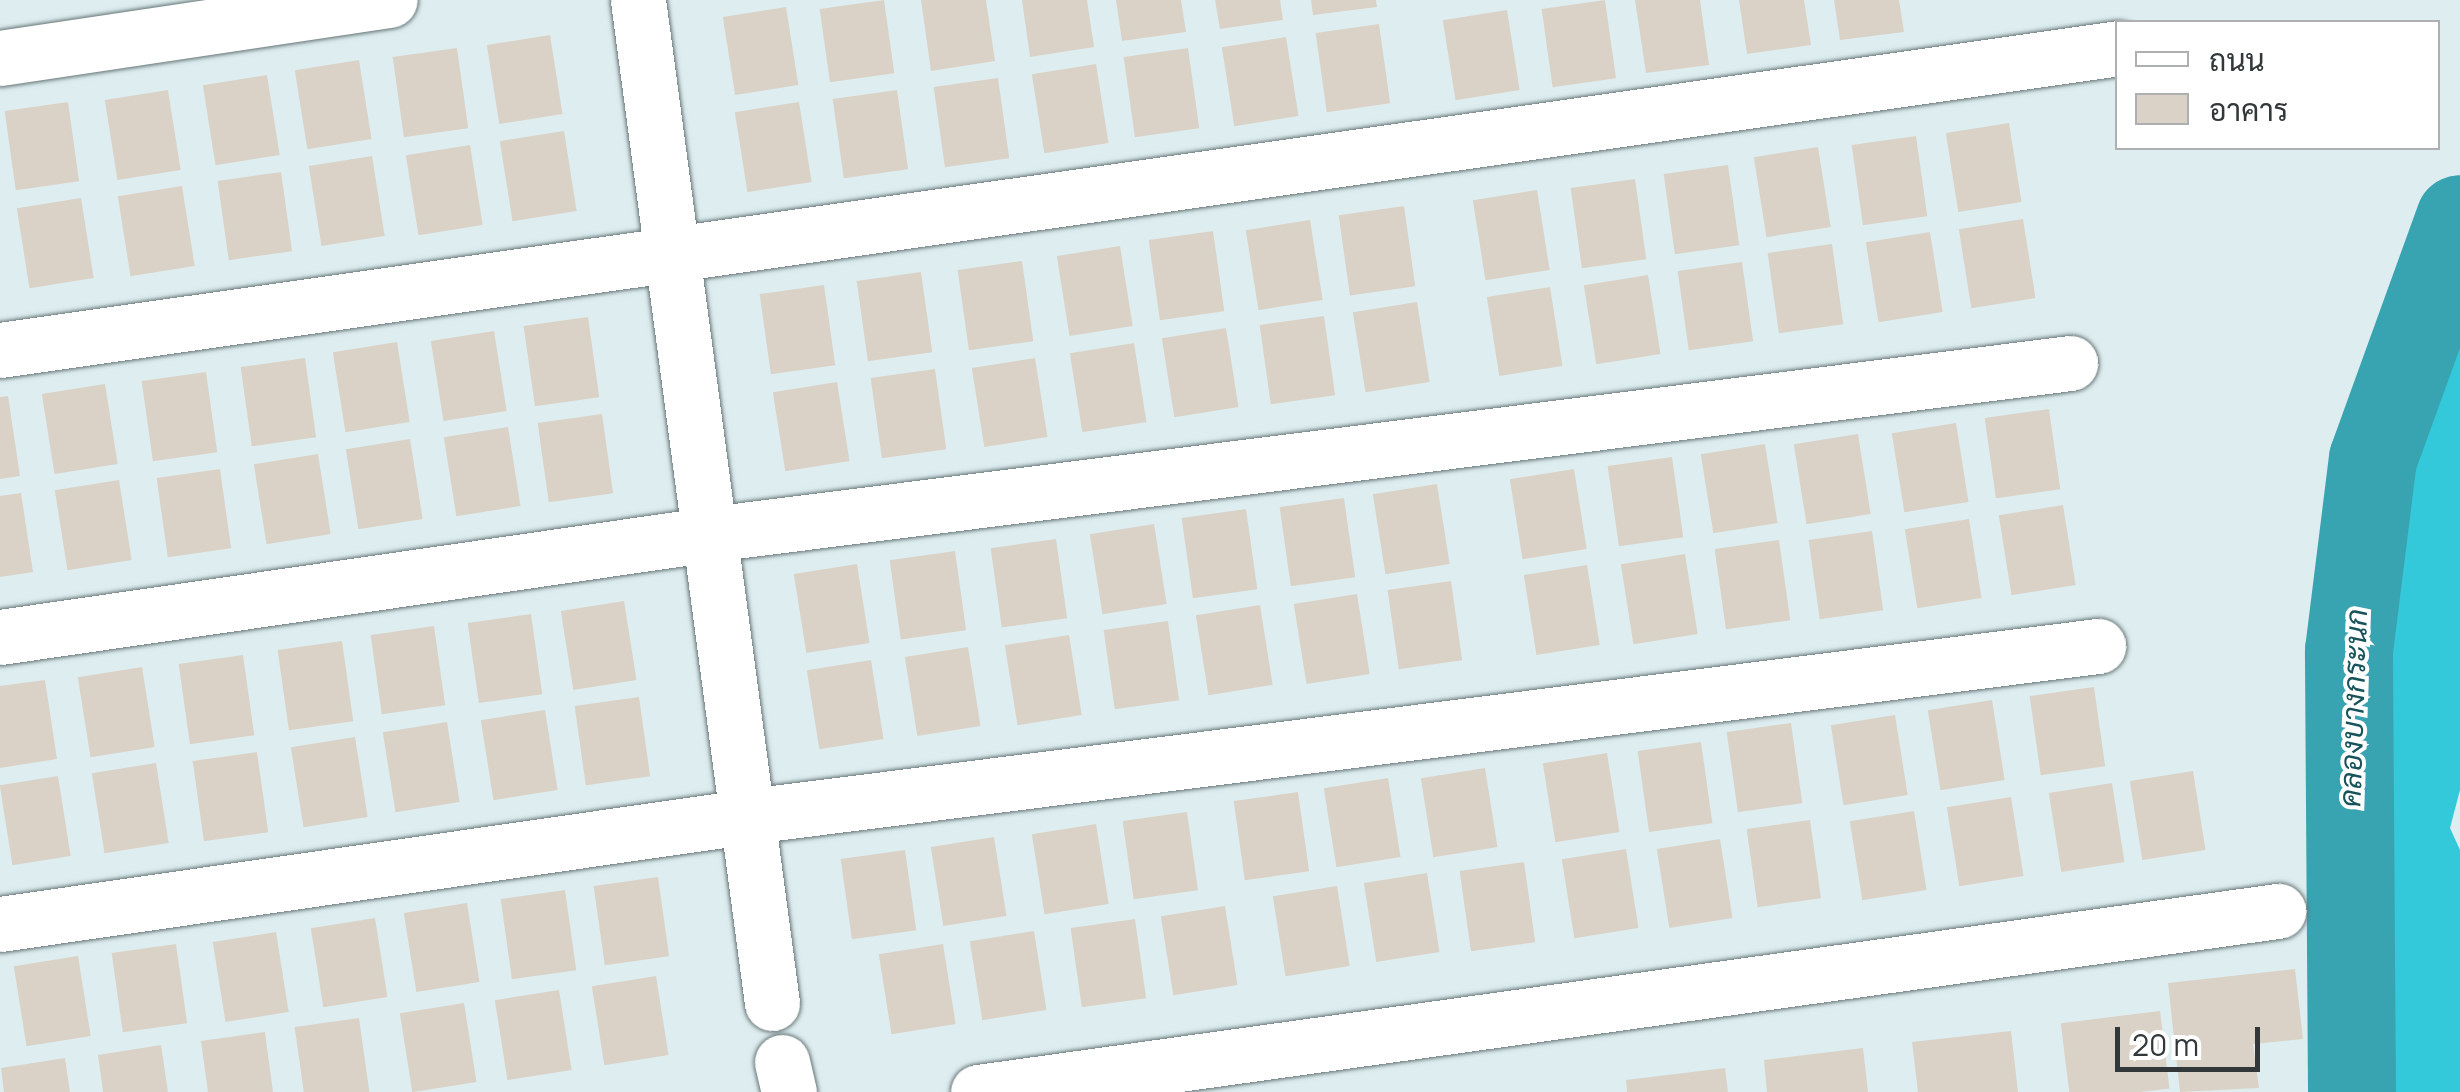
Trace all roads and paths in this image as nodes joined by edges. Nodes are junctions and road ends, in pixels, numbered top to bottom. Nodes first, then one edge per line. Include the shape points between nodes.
1 (390, 0) edge
2 (638, 0) edge
3 (2115, 48) edge
4 (0, 58) edge
5 (672, 251) junction
6 (0, 350) edge
7 (2070, 363) dead end
8 (711, 534) junction
9 (0, 637) edge
10 (2098, 646) dead end
11 (750, 816) junction
12 (2278, 911) dead end
13 (0, 924) edge
14 (772, 1003) dead end
15 (978, 1092) edge

1 - 4 street
2 - 5 street
3 - 5 street
5 - 6 street
5 - 8 street
7 - 8 street
8 - 9 street
8 - 11 street
10 - 11 street
11 - 13 street
11 - 14 street
12 - 15 street

